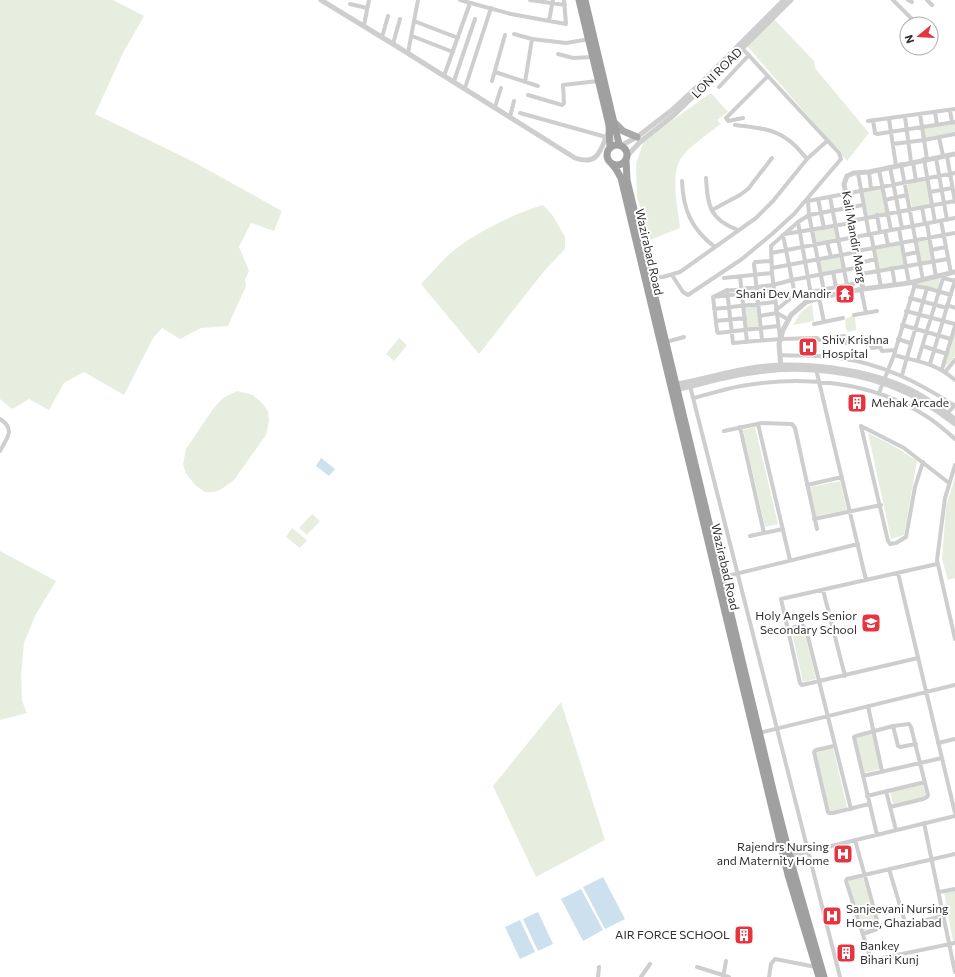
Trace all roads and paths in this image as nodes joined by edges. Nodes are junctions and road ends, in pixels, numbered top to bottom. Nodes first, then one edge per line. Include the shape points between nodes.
1 (321, 0) edge
2 (368, 0) edge
3 (418, 0) edge
4 (460, 0) edge
5 (530, 0) edge
6 (564, 0) edge
7 (579, 0) edge
8 (585, 0) edge
9 (784, 0) edge
10 (791, 0) edge
11 (893, 0) edge
12 (927, 0) edge
13 (552, 2) edge
14 (470, 3) junction
15 (350, 4) dead end
16 (932, 5) dead end
17 (565, 6) junction
18 (367, 8) junction
19 (491, 8) junction
20 (388, 16) dead end
21 (909, 16) edge
22 (400, 19) dead end
23 (476, 19) dead end
24 (414, 21) junction
25 (549, 21) junction
26 (364, 25) junction
27 (514, 34) dead end
28 (412, 36) junction
29 (505, 36) dead end
30 (382, 37) junction
31 (458, 38) junction
32 (532, 39) junction
33 (591, 39) junction
34 (394, 44) junction
35 (742, 48) junction
36 (453, 52) junction
37 (408, 53) junction
38 (558, 54) dead end
39 (749, 56) junction
40 (593, 57) junction
41 (495, 72) junction
42 (444, 76) junction
43 (768, 76) junction
44 (454, 81) junction
45 (492, 81) dead end
46 (598, 81) junction
47 (525, 82) junction
48 (538, 86) dead end
49 (719, 87) dead end
50 (464, 88) junction
51 (501, 88) dead end
52 (697, 90) junction
53 (528, 95) dead end
54 (514, 101) dead end
55 (495, 108) junction
56 (953, 110) edge
57 (935, 112) junction
58 (520, 113) dead end
59 (920, 114) junction
60 (510, 117) junction
61 (905, 117) junction
62 (743, 118) dead end
63 (890, 119) junction
64 (874, 120) junction
65 (613, 121) junction
66 (868, 121) dead end
67 (954, 123) edge
68 (734, 125) dead end
69 (937, 125) junction
70 (922, 127) junction
71 (907, 130) junction
72 (891, 132) junction
73 (608, 134) junction
74 (955, 135) edge
75 (640, 137) junction
76 (939, 137) junction
77 (924, 140) junction
78 (827, 141) junction
79 (908, 142) junction
80 (893, 144) junction
81 (620, 145) junction
82 (610, 147) junction
83 (955, 154) edge
84 (945, 156) junction
85 (627, 158) junction
86 (772, 158) dead end
87 (936, 158) junction
88 (807, 159) junction
89 (926, 159) junction
90 (912, 162) junction
91 (611, 163) junction
92 (896, 166) junction
93 (879, 170) junction
94 (869, 172) junction
95 (858, 173) junction
96 (955, 173) edge
97 (950, 174) junction
98 (939, 176) junction
99 (706, 178) dead end
100 (928, 178) junction
101 (682, 181) dead end
102 (916, 181) junction
103 (905, 183) junction
104 (894, 185) junction
105 (883, 187) junction
106 (952, 188) junction
107 (871, 189) junction
108 (942, 190) junction
109 (861, 191) junction
110 (930, 192) junction
111 (846, 194) junction
112 (907, 195) junction
113 (830, 197) junction
114 (896, 198) junction
115 (818, 199) junction
116 (885, 200) junction
117 (955, 202) edge
118 (944, 203) junction
119 (863, 204) junction
120 (932, 205) junction
121 (848, 207) junction
122 (922, 207) junction
123 (910, 209) junction
124 (712, 210) junction
125 (833, 210) junction
126 (898, 211) junction
127 (821, 213) junction
128 (888, 213) junction
129 (809, 215) junction
130 (877, 216) junction
131 (866, 218) junction
132 (955, 218) edge
133 (947, 220) junction
134 (941, 221) junction
135 (798, 222) junction
136 (851, 222) junction
137 (935, 222) junction
138 (926, 224) junction
139 (836, 225) junction
140 (913, 226) junction
141 (824, 228) junction
142 (900, 228) junction
143 (738, 230) junction
144 (813, 230) junction
145 (891, 230) junction
146 (885, 231) junction
147 (800, 232) junction
148 (880, 232) junction
149 (955, 233) edge
150 (870, 234) junction
151 (784, 235) junction
152 (944, 235) junction
153 (854, 237) junction
154 (929, 238) junction
155 (839, 240) junction
156 (915, 240) junction
157 (827, 242) junction
158 (901, 243) junction
159 (815, 244) junction
160 (888, 245) junction
161 (715, 247) junction
162 (802, 247) junction
163 (946, 247) junction
164 (874, 248) junction
165 (787, 250) junction
166 (932, 250) junction
167 (857, 252) junction
168 (918, 252) junction
169 (771, 253) junction
170 (842, 255) junction
171 (904, 255) junction
172 (831, 257) junction
173 (876, 259) junction
174 (948, 259) junction
175 (818, 260) junction
176 (771, 261) junction
177 (934, 261) junction
178 (805, 262) junction
179 (920, 264) junction
180 (790, 265) junction
181 (859, 265) junction
182 (906, 266) junction
183 (892, 268) junction
184 (845, 270) junction
185 (772, 271) junction
186 (878, 271) junction
187 (833, 272) junction
188 (953, 273) edge
189 (755, 274) junction
190 (821, 274) junction
191 (861, 274) junction
192 (672, 275) junction
193 (740, 276) junction
194 (943, 276) junction
195 (808, 277) junction
196 (936, 277) junction
197 (650, 278) junction
198 (724, 278) dead end
199 (792, 280) junction
200 (923, 280) junction
201 (955, 281) edge
202 (862, 282) junction
203 (909, 283) junction
204 (915, 284) junction
205 (773, 285) junction
206 (847, 285) junction
207 (895, 285) junction
208 (756, 287) junction
209 (836, 287) junction
210 (881, 287) junction
211 (927, 288) junction
212 (742, 289) junction
213 (824, 289) junction
214 (862, 289) junction
215 (727, 290) junction
216 (774, 290) junction
217 (954, 290) edge
218 (939, 291) junction
219 (757, 292) junction
220 (811, 292) junction
221 (742, 294) junction
222 (950, 295) junction
223 (727, 296) junction
224 (825, 296) junction
225 (713, 297) junction
226 (819, 298) junction
227 (910, 298) junction
228 (812, 300) junction
229 (775, 302) junction
230 (923, 302) junction
231 (758, 304) junction
232 (935, 305) junction
233 (744, 306) junction
234 (728, 307) junction
235 (947, 307) junction
236 (955, 308) edge
237 (714, 309) junction
238 (877, 311) dead end
239 (906, 311) junction
240 (776, 312) junction
241 (866, 313) junction
242 (854, 315) dead end
243 (919, 315) junction
244 (759, 316) junction
245 (745, 318) junction
246 (843, 318) dead end
247 (931, 318) junction
248 (730, 319) junction
249 (789, 320) junction
250 (716, 321) junction
251 (824, 322) junction
252 (943, 322) junction
253 (814, 324) dead end
254 (902, 325) junction
255 (955, 325) edge
256 (778, 326) junction
257 (761, 328) junction
258 (915, 329) junction
259 (746, 330) junction
260 (731, 331) junction
261 (927, 332) junction
262 (938, 336) junction
263 (684, 337) dead end
264 (780, 339) junction
265 (898, 339) junction
266 (951, 339) junction
267 (762, 340) junction
268 (666, 342) junction
269 (748, 342) junction
270 (910, 343) junction
271 (923, 346) junction
272 (934, 349) junction
273 (895, 350) junction
274 (947, 354) junction
275 (780, 355) junction
276 (894, 355) junction
277 (907, 358) junction
278 (918, 360) junction
279 (955, 360) edge
280 (930, 364) junction
281 (781, 368) junction
282 (816, 368) junction
283 (889, 370) junction
284 (944, 371) junction
285 (902, 375) junction
286 (955, 380) edge
287 (819, 381) junction
288 (884, 382) junction
289 (690, 386) junction
290 (674, 387) junction
291 (879, 393) junction
292 (694, 398) junction
293 (955, 405) edge
294 (946, 415) junction
295 (0, 419) edge
296 (955, 419) edge
297 (758, 424) junction
298 (955, 424) edge
299 (740, 427) junction
300 (724, 431) dead end
301 (955, 439) edge
302 (0, 451) edge
303 (924, 462) junction
304 (955, 464) edge
305 (842, 477) junction
306 (949, 483) junction
307 (807, 485) junction
308 (881, 505) junction
309 (850, 511) junction
310 (814, 519) junction
311 (783, 529) junction
312 (816, 530) dead end
313 (764, 533) junction
314 (750, 536) dead end
315 (858, 544) junction
316 (790, 560) junction
317 (937, 564) junction
318 (738, 573) junction
319 (898, 573) junction
320 (723, 577) junction
321 (866, 580) junction
322 (823, 590) junction
323 (955, 615) edge
324 (950, 616) junction
325 (788, 629) junction
326 (955, 639) edge
327 (918, 658) junction
328 (845, 676) junction
329 (819, 682) junction
330 (955, 685) edge
331 (926, 692) junction
332 (868, 706) junction
333 (827, 716) junction
334 (893, 726) junction
335 (777, 729) junction
336 (873, 731) junction
337 (757, 734) junction
338 (955, 739) edge
339 (938, 743) junction
340 (916, 744) junction
341 (834, 746) junction
342 (942, 758) junction
343 (921, 764) junction
344 (882, 771) junction
345 (863, 776) junction
346 (925, 782) junction
347 (886, 791) junction
348 (867, 796) junction
349 (869, 804) junction
350 (890, 807) junction
351 (850, 809) junction
352 (955, 813) edge
353 (955, 816) edge
354 (924, 824) junction
355 (896, 830) junction
356 (876, 835) junction
357 (855, 840) junction
358 (808, 851) junction
359 (955, 854) edge
360 (790, 856) junction
361 (932, 859) junction
362 (889, 869) junction
363 (864, 875) junction
364 (955, 889) edge
365 (938, 892) junction
366 (943, 916) junction
367 (863, 934) junction
368 (955, 943) edge
369 (949, 944) junction
370 (726, 961) dead end
371 (650, 964) dead end
372 (599, 967) dead end
373 (697, 967) dead end
374 (816, 967) junction
375 (955, 972) edge
376 (598, 976) edge
377 (723, 976) edge
378 (603, 977) edge
379 (641, 977) edge
380 (729, 977) edge
381 (769, 977) edge
382 (819, 977) edge
383 (824, 977) edge
384 (840, 977) edge

1 - 26 street
2 - 18 street
3 - 24 street
4 - 14 street
5 - 13 street
6 - 17 street
7 - 33 highway
8 - 33 highway
9 - 52 street, LONI ROAD
10 - 35 street, LONI ROAD
11 - 21 street
12 - 16 street
13 - 17 street
13 - 25 street
14 - 19 street
14 - 31 street
15 - 18 street
17 - 25 street via 566,24
18 - 26 street
19 - 25 street
19 - 50 street
20 - 30 street
22 - 34 street
23 - 44 street
24 - 28 street
24 - 31 street
26 - 30 street
27 - 32 street
28 - 36 street
28 - 37 street
29 - 41 street
30 - 34 street
31 - 36 street
32 - 33 street via 566,43
32 - 47 street
33 - 40 highway
33 - 65 highway
34 - 37 street
35 - 39 street
35 - 52 street, LONI ROAD
36 - 42 street
37 - 42 street
38 - 40 street via 573,58
39 - 43 street
39 - 49 street
40 - 46 highway
41 - 45 street
41 - 47 street
42 - 44 street
43 - 62 street via 726,118 728,121
43 - 78 street
44 - 50 street
46 - 53 street via 563,85 562,105
46 - 73 highway
47 - 48 street
50 - 55 street
51 - 55 street
52 - 75 street, LONI ROAD
52 - 75 street, LONI ROAD via 674,115
54 - 60 street
55 - 60 street
56 - 57 street
56 - 67 street
57 - 59 street
57 - 69 street
58 - 73 street
59 - 61 street
59 - 70 street
60 - 73 street via 568,154 583,160 598,156
61 - 63 street
61 - 71 street
63 - 64 street
63 - 72 street
64 - 66 street
64 - 72 street via 876,134
65 - 75 main road via 623,131
65 - 81 highway
67 - 69 street
68 - 88 street via 764,129 782,135
69 - 70 street
70 - 71 street
70 - 77 street
71 - 72 street
71 - 79 street
72 - 80 street
73 - 82 highway
74 - 76 street
75 - 81 street
75 - 85 street
76 - 77 street
76 - 84 street
77 - 79 street
77 - 89 street
78 - 88 street
78 - 192 street via 839,153 840,161 794,214 772,234 742,259 691,294 683,292
79 - 80 street
79 - 90 street
80 - 92 street
81 - 82 highway
81 - 85 highway via 626,149
82 - 91 highway via 606,156
83 - 84 street, Kali Mandir Marg
84 - 87 street, Kali Mandir Marg
84 - 97 street
85 - 91 highway via 619,165
85 - 197 highway, Wazirabad Road via 627,180
86 - 124 street via 748,189
87 - 89 street, Kali Mandir Marg
87 - 98 street
88 - 143 street via 769,206
89 - 90 street, Kali Mandir Marg
89 - 100 street
90 - 92 street, Kali Mandir Marg
90 - 102 street
91 - 290 highway, Wazirabad Road via 620,178
92 - 93 street, Kali Mandir Marg
92 - 103 street
92 - 104 street
93 - 94 street, Kali Mandir Marg
93 - 105 street
94 - 95 street, Kali Mandir Marg
94 - 107 street
95 - 109 street
95 - 111 street, Kali Mandir Marg via 846,176
96 - 97 street
97 - 98 street
97 - 106 street
98 - 100 street
98 - 108 street
99 - 124 street
100 - 102 street
100 - 110 street
101 - 161 street via 685,205 693,226
102 - 103 street
103 - 104 street
103 - 112 street
104 - 105 street
104 - 114 street
105 - 107 street
105 - 116 street
106 - 108 street
106 - 117 street
107 - 109 street
108 - 110 street
108 - 118 street
109 - 111 street
109 - 119 street
110 - 120 street
111 - 113 street
111 - 121 street, Kali Mandir Marg
112 - 114 street
112 - 123 street
113 - 115 street
113 - 125 street
114 - 116 street
114 - 126 street
115 - 127 street
115 - 129 street via 808,202
116 - 128 street
117 - 118 street
118 - 120 street
118 - 133 street
119 - 121 street
119 - 131 street
120 - 122 street
120 - 137 street
121 - 125 street
121 - 136 street, Kali Mandir Marg
122 - 123 street
122 - 138 street
123 - 126 street
123 - 140 street
124 - 143 street via 722,223
125 - 127 street
125 - 139 street
126 - 128 street
126 - 142 street
127 - 129 street
127 - 141 street
128 - 130 street
128 - 145 street
129 - 135 street
129 - 144 street
130 - 131 street
130 - 148 street
131 - 136 street
131 - 150 street
132 - 133 street
133 - 134 street
134 - 137 street
134 - 152 street
135 - 147 street
135 - 151 street
136 - 139 street
136 - 153 street, Kali Mandir Marg
137 - 138 street
138 - 140 street
138 - 154 street
139 - 141 street
139 - 155 street
140 - 142 street
140 - 156 street
141 - 144 street
142 - 145 street
142 - 158 street
143 - 161 street
144 - 147 street
144 - 159 street
145 - 146 street
146 - 148 street
146 - 160 street
147 - 151 street
147 - 162 street
148 - 150 street
149 - 152 street
150 - 153 street
150 - 164 street
151 - 165 street
151 - 169 street via 771,246
152 - 154 street
152 - 163 street
153 - 155 street
153 - 167 street, Kali Mandir Marg
154 - 156 street
154 - 166 street
155 - 157 street
155 - 170 street
156 - 158 street
156 - 168 street
157 - 159 street
157 - 172 street
158 - 160 street
158 - 171 street
159 - 162 street
159 - 175 street
160 - 164 street
161 - 192 street
162 - 165 street
162 - 178 street
163 - 166 street
163 - 174 street
164 - 167 street
164 - 173 street
165 - 169 street
165 - 180 street
166 - 177 street
167 - 170 street
167 - 181 street, Kali Mandir Marg
168 - 171 street
168 - 179 street
169 - 176 street
170 - 172 street
170 - 184 street
171 - 182 street
172 - 175 street
173 - 181 street
173 - 186 street
174 - 177 street
174 - 188 street
175 - 178 street
175 - 190 street
176 - 185 street
176 - 189 street via 755,262
177 - 179 street
177 - 196 street
178 - 180 street
178 - 195 street
179 - 182 street
179 - 200 street
180 - 185 street
180 - 199 street
181 - 184 street
181 - 191 street, Kali Mandir Marg
182 - 183 street
182 - 203 street
183 - 186 street
183 - 207 street
184 - 187 street
184 - 206 street
185 - 189 street
185 - 205 street
186 - 191 street
186 - 210 street
187 - 190 street
187 - 209 street
188 - 194 street
189 - 193 street
189 - 208 street
190 - 195 street
190 - 213 street
191 - 202 street, Kali Mandir Marg
192 - 197 street
193 - 198 street
193 - 212 street
194 - 196 street
194 - 201 street
194 - 218 street
195 - 199 street
195 - 220 street
196 - 200 street
197 - 268 highway, Wazirabad Road
199 - 205 street
199 - 240 street via 795,295
200 - 204 street
201 - 217 street
202 - 206 street
202 - 214 street, Kali Mandir Marg
203 - 204 street
203 - 207 street
204 - 211 street
204 - 227 street
205 - 208 street
205 - 216 street
206 - 209 street
207 - 210 street
208 - 212 street
208 - 219 street
209 - 213 street
210 - 214 street
211 - 218 street
211 - 230 street
212 - 215 street
212 - 221 street
213 - 220 street
213 - 224 street
214 - 224 street
214 - 241 street
215 - 223 street
215 - 225 street
216 - 219 street
216 - 229 street
217 - 222 street
218 - 222 street
218 - 232 street
219 - 221 street
219 - 231 street
220 - 228 street
221 - 223 street
221 - 233 street
222 - 235 street
223 - 225 street
223 - 234 street
224 - 226 street
225 - 237 street
226 - 228 street
226 - 251 street
227 - 230 street
227 - 239 street
228 - 249 street via 797,309
229 - 231 street
229 - 240 street
230 - 232 street
230 - 243 street
231 - 233 street
231 - 244 street
232 - 235 street
232 - 247 street
233 - 234 street
233 - 245 street
234 - 237 street
234 - 248 street
235 - 236 street
235 - 252 street
237 - 250 street
238 - 241 street
239 - 243 street
239 - 254 street
240 - 244 street
240 - 249 street
240 - 256 street
241 - 242 street
243 - 247 street
243 - 258 street
244 - 257 street
245 - 248 street
245 - 259 street
246 - 251 street
247 - 252 street
247 - 261 street
248 - 250 street
248 - 260 street
249 - 264 street
250 - 260 street via 718,333
251 - 253 street
252 - 255 street
252 - 262 street
254 - 258 street
254 - 265 street
255 - 266 street
256 - 257 street
256 - 264 street
257 - 259 street
257 - 267 street
258 - 261 street
258 - 270 street
259 - 260 street
259 - 269 street
260 - 269 street via 732,343
261 - 262 street
261 - 271 street
262 - 266 street
262 - 272 street
263 - 268 street
264 - 267 street
264 - 273 street via 819,340 844,336 846,343 857,340 858,343 870,343 872,348 880,347 882,351
264 - 275 street
265 - 270 street
265 - 273 street
266 - 274 street
267 - 269 street
268 - 290 highway, Wazirabad Road
270 - 277 street
271 - 272 street
271 - 278 street
272 - 274 street
272 - 280 street
273 - 276 street
274 - 284 street
275 - 281 street
275 - 283 street via 838,358
276 - 277 street
276 - 283 street
277 - 278 street
277 - 285 street
278 - 280 street
279 - 284 street
280 - 284 street
281 - 282 street
281 - 289 street
281 - 290 street via 751,368
282 - 287 street
282 - 288 street via 836,368
283 - 285 street
283 - 288 street
284 - 286 street
285 - 293 street
287 - 291 street
287 - 292 street via 764,382
287 - 305 street
288 - 291 street
288 - 294 street via 918,394
289 - 290 street
289 - 292 street
290 - 320 highway, Wazirabad Road
290 - 337 highway, Wazirabad Road
291 - 301 street via 928,417
292 - 318 street
293 - 294 street
294 - 296 street
294 - 298 street
295 - 302 street via 8,425 9,434
297 - 299 street
297 - 307 street via 792,424
297 - 311 street
299 - 300 street
299 - 313 street
303 - 306 street
303 - 308 street via 916,482 907,535 903,540 889,543
303 - 308 street via 896,443 861,426
304 - 306 street
305 - 307 street
305 - 309 street
306 - 317 street
307 - 310 street
308 - 309 street
309 - 310 street
309 - 315 street
310 - 312 street
311 - 313 street
311 - 316 street
313 - 314 street
315 - 316 street
315 - 321 street
316 - 318 street
317 - 319 street
317 - 324 street
318 - 320 street
318 - 335 street
319 - 321 street
319 - 327 street
320 - 337 highway, Wazirabad Road
321 - 322 street
322 - 325 street via 782,599
322 - 328 street
323 - 324 street
324 - 326 street
325 - 329 street via 802,625 806,629
325 - 329 street via 800,684 803,686
327 - 328 street
327 - 331 street
328 - 329 street
329 - 333 street
330 - 331 street
331 - 332 street
331 - 339 street
332 - 333 street
332 - 336 street
333 - 335 street
333 - 341 street
334 - 336 street
334 - 340 street via 910,725
334 - 340 street via 898,746
335 - 337 street
335 - 358 street
336 - 344 street
336 - 345 street via 854,737
337 - 360 highway, Wazirabad Road
337 - 374 highway, Wazirabad Road via 788,875
338 - 339 street
339 - 342 street
340 - 343 street
341 - 351 street
341 - 351 street via 814,752 827,810 831,814
342 - 343 street
342 - 352 street
343 - 344 street
343 - 346 street
344 - 345 street
345 - 348 street
346 - 347 street
346 - 350 street via 927,797
347 - 348 street
347 - 350 street
348 - 349 street
349 - 351 street
349 - 356 street
350 - 355 street
353 - 354 street
354 - 355 street
354 - 361 street
355 - 356 street
356 - 357 street
357 - 358 street
357 - 363 street
358 - 360 street
358 - 384 street
359 - 361 street
360 - 383 highway, Wazirabad Road
361 - 362 street
361 - 365 street
362 - 363 street
362 - 366 street via 907,923
363 - 367 street via 879,927
363 - 367 street via 846,881
364 - 365 street
365 - 366 street
366 - 369 street
367 - 369 street via 873,960
368 - 369 street
369 - 375 street
370 - 377 street
371 - 379 street
372 - 376 street
373 - 377 street
374 - 381 street via 775,959 771,964
374 - 382 highway, Wazirabad Road
376 - 378 street
377 - 380 street

